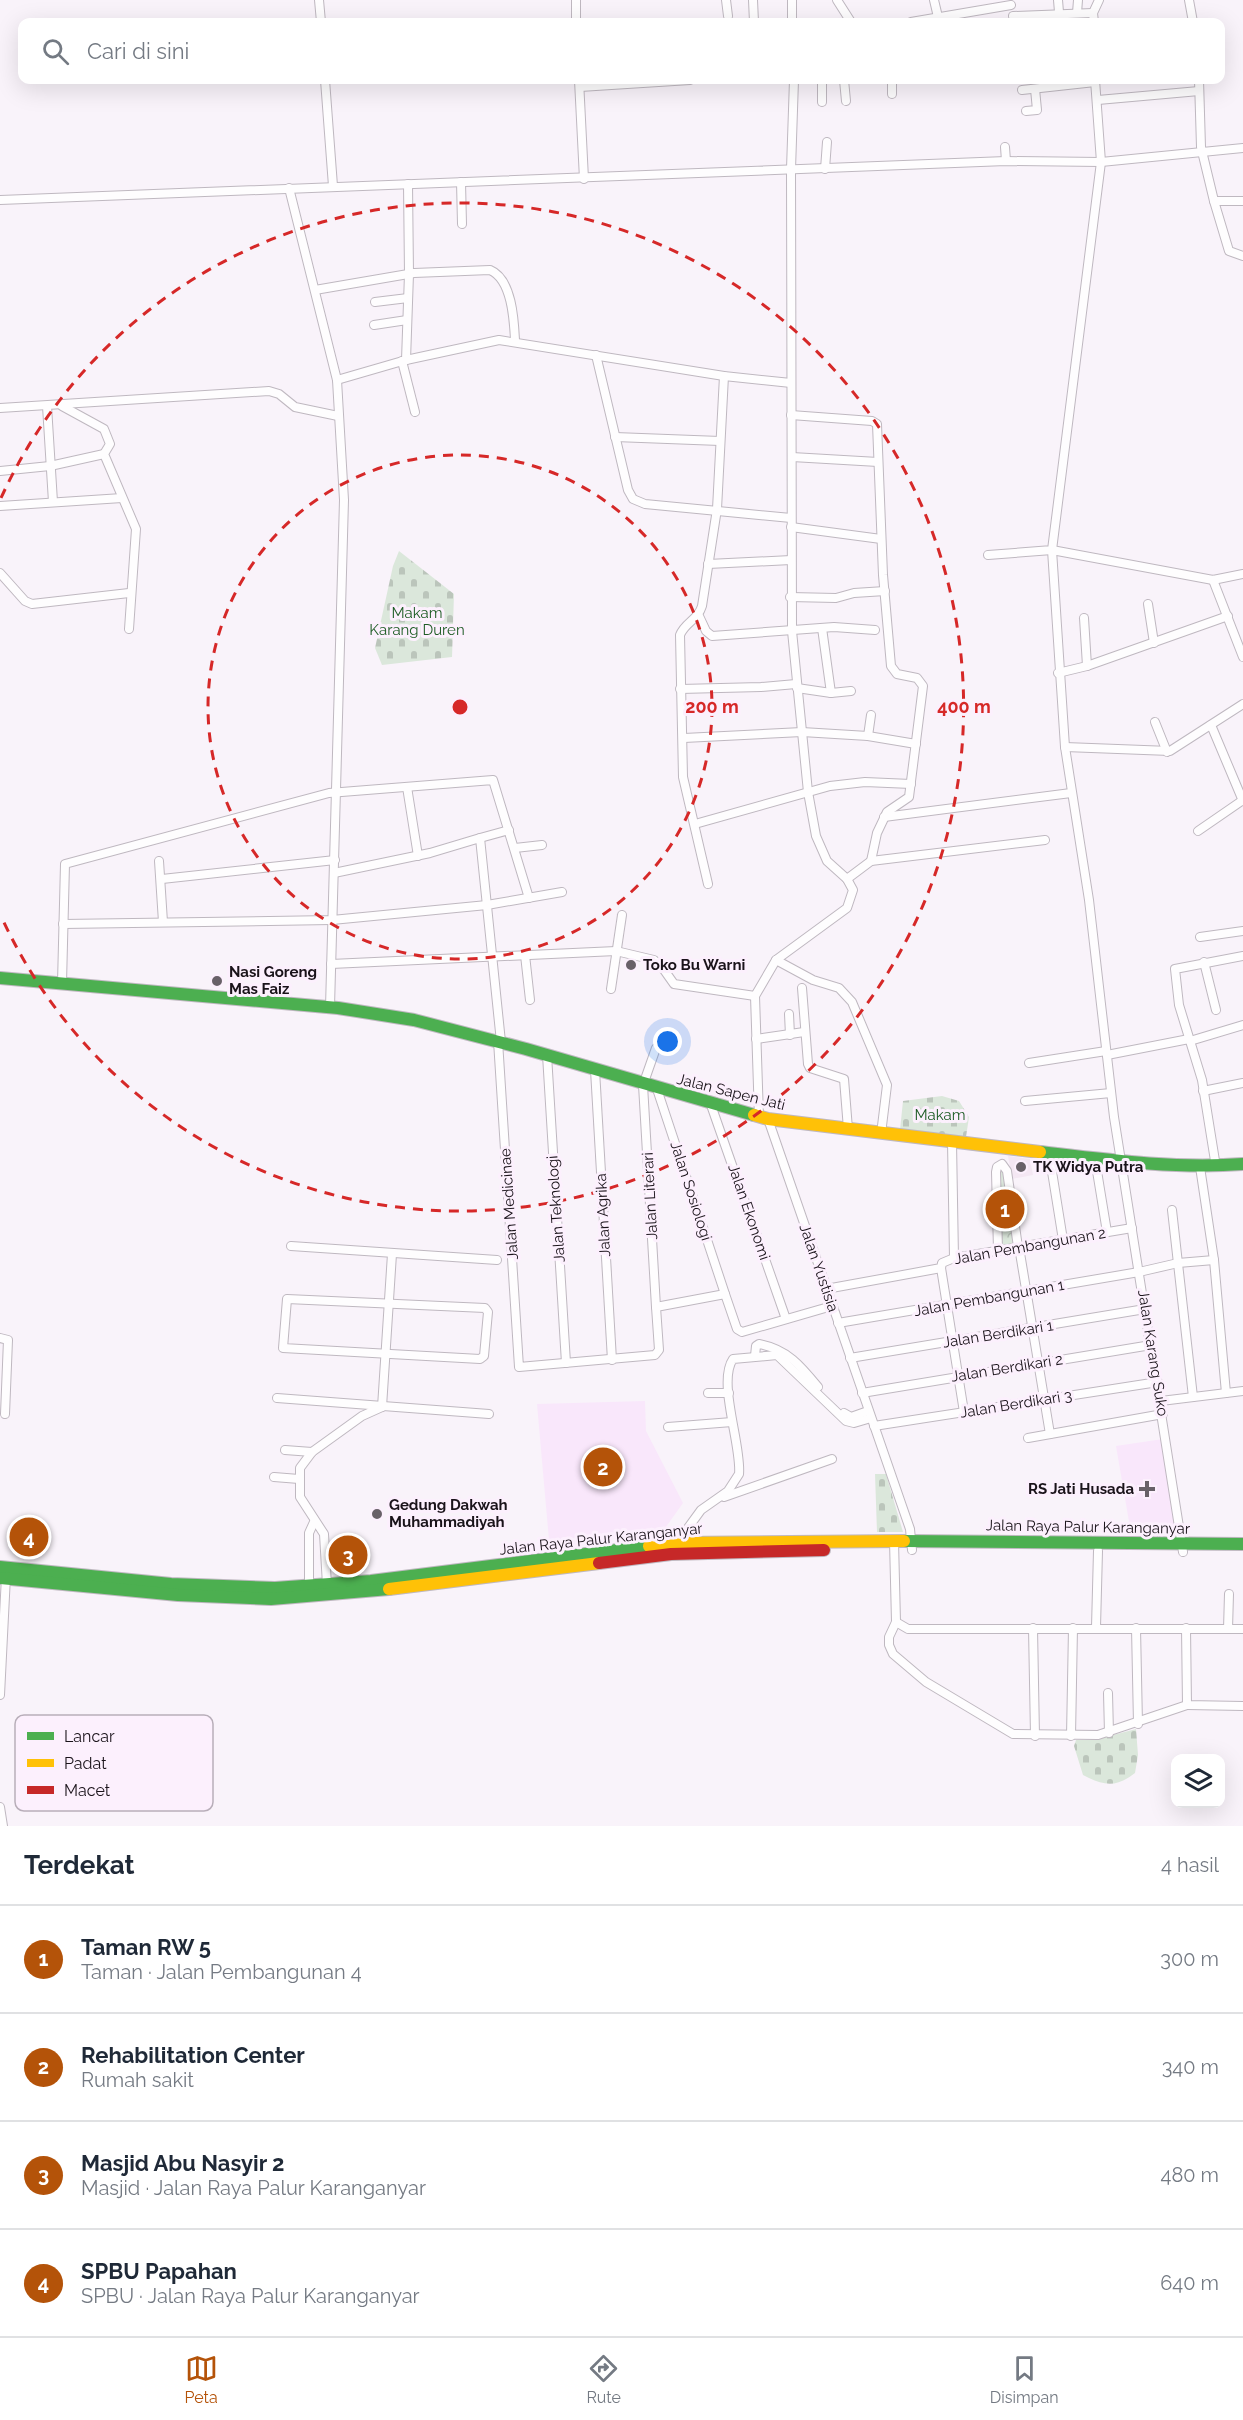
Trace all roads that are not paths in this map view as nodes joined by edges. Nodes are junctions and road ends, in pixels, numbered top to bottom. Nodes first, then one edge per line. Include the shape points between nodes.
1 (319, 0) edge
2 (576, 0) edge
3 (726, 0) edge
4 (753, 0) edge
5 (792, 0) edge
6 (837, 0) edge
7 (934, 0) edge
8 (1058, 0) edge
9 (1078, 0) edge
10 (1099, 0) edge
11 (1189, 0) edge
12 (1011, 3) edge
13 (1059, 12) junction
14 (1077, 13) junction
15 (728, 16) dead end
16 (938, 17) junction
17 (321, 18) edge
18 (576, 18) edge
19 (754, 18) edge
20 (792, 18) edge
21 (848, 18) edge
22 (933, 18) edge
23 (1014, 18) edge
24 (1020, 18) edge
25 (1093, 18) edge
26 (1192, 18) edge
27 (325, 84) edge
28 (579, 84) edge
29 (794, 84) edge
30 (822, 84) edge
31 (844, 84) edge
32 (892, 84) edge
33 (1072, 84) edge
34 (1095, 84) edge
35 (1198, 84) edge
36 (1035, 89) junction
37 (1022, 90) dead end
38 (1199, 92) junction
39 (892, 94) dead end
40 (1098, 100) junction
41 (846, 101) dead end
42 (822, 102) dead end
43 (1026, 111) dead end
44 (826, 142) dead end
45 (1005, 147) dead end
46 (1243, 148) edge
47 (1204, 151) junction
48 (1006, 161) junction
49 (1101, 162) junction
50 (825, 169) junction
51 (791, 170) junction
52 (584, 179) junction
53 (461, 183) junction
54 (408, 184) junction
55 (333, 186) junction
56 (289, 188) junction
57 (0, 200) edge
58 (1214, 201) junction
59 (1243, 201) edge
60 (462, 224) dead end
61 (1243, 256) edge
62 (409, 274) junction
63 (315, 290) junction
64 (408, 298) junction
65 (375, 302) dead end
66 (407, 320) junction
67 (374, 325) dead end
68 (515, 340) junction
69 (597, 355) junction
70 (404, 360) junction
71 (724, 376) junction
72 (337, 380) junction
73 (791, 383) junction
74 (60, 405) junction
75 (47, 406) junction
76 (0, 408) edge
77 (415, 412) dead end
78 (338, 416) junction
79 (791, 416) junction
80 (615, 437) junction
81 (720, 441) junction
82 (104, 454) junction
83 (792, 457) junction
84 (878, 462) junction
85 (50, 466) junction
86 (0, 471) edge
87 (122, 498) junction
88 (53, 502) junction
89 (0, 506) edge
90 (717, 509) junction
91 (791, 523) junction
92 (881, 539) junction
93 (1052, 550) junction
94 (988, 555) dead end
95 (791, 560) junction
96 (708, 564) junction
97 (0, 573) edge
98 (1243, 574) edge
99 (1213, 580) junction
100 (885, 591) junction
101 (129, 593) junction
102 (790, 597) junction
103 (1148, 604) dead end
104 (699, 616) junction
105 (1228, 616) junction
106 (1084, 618) dead end
107 (1243, 622) edge
108 (1232, 626) junction
109 (129, 628) dead end
110 (822, 628) junction
111 (876, 630) dead end
112 (792, 631) junction
113 (1154, 643) junction
114 (1243, 657) edge
115 (1087, 666) junction
116 (1058, 673) junction
117 (796, 686) junction
118 (680, 689) junction
119 (851, 691) dead end
120 (831, 693) junction
121 (1243, 704) edge
122 (871, 716) dead end
123 (1155, 722) dead end
124 (1212, 725) junction
125 (802, 732) junction
126 (868, 736) junction
127 (684, 738) junction
128 (916, 744) junction
129 (1065, 747) junction
130 (1167, 752) junction
131 (910, 784) junction
132 (406, 787) junction
133 (336, 792) junction
134 (808, 792) junction
135 (1071, 794) junction
136 (1243, 801) edge
137 (884, 818) junction
138 (695, 824) junction
139 (509, 830) junction
140 (1198, 831) dead end
141 (480, 838) junction
142 (1045, 840) dead end
143 (542, 844) dead end
144 (514, 848) junction
145 (418, 856) junction
146 (334, 860) junction
147 (159, 861) dead end
148 (871, 861) junction
149 (334, 873) junction
150 (162, 879) junction
151 (847, 879) junction
152 (708, 884) dead end
153 (562, 892) dead end
154 (529, 898) junction
155 (487, 905) junction
156 (622, 915) dead end
157 (332, 920) junction
158 (163, 922) junction
159 (63, 924) junction
160 (1243, 931) edge
161 (1200, 937) dead end
162 (616, 951) junction
163 (525, 955) junction
164 (1243, 956) edge
165 (492, 957) junction
166 (776, 960) junction
167 (1204, 962) junction
168 (331, 964) junction
169 (0, 978) edge
170 (62, 983) junction
171 (801, 988) dead end
172 (611, 989) dead end
173 (755, 996) junction
174 (530, 1000) dead end
175 (330, 1007) junction
176 (1216, 1010) dead end
177 (789, 1014) dead end
178 (1243, 1025) edge
179 (804, 1032) junction
180 (790, 1035) junction
181 (756, 1039) junction
182 (1189, 1040) junction
183 (500, 1042) junction
184 (656, 1048) dead end
185 (1107, 1053) junction
186 (547, 1055) junction
187 (1029, 1063) dead end
188 (595, 1070) junction
189 (1243, 1083) edge
190 (643, 1084) junction
191 (657, 1089) junction
192 (1203, 1090) junction
193 (1111, 1093) junction
194 (1025, 1101) dead end
195 (711, 1105) junction
196 (764, 1118) junction
197 (848, 1129) junction
198 (881, 1134) junction
199 (952, 1142) junction
200 (1049, 1153) junction
201 (1095, 1159) junction
202 (1122, 1162) junction
203 (1243, 1164) edge
204 (1200, 1167) junction
205 (1216, 1167) junction
206 (1172, 1210) dead end
207 (1132, 1228) junction
208 (1107, 1232) junction
209 (1062, 1240) junction
210 (291, 1246) dead end
211 (1019, 1247) junction
212 (998, 1250) junction
213 (392, 1254) junction
214 (954, 1258) junction
215 (497, 1260) dead end
216 (1214, 1260) junction
217 (1178, 1263) junction
218 (941, 1268) junction
219 (1139, 1272) junction
220 (826, 1289) junction
221 (1028, 1292) junction
222 (725, 1294) junction
223 (389, 1304) junction
224 (832, 1306) junction
225 (947, 1306) junction
226 (656, 1307) junction
227 (1145, 1310) junction
228 (786, 1319) junction
229 (838, 1323) junction
230 (1033, 1328) junction
231 (0, 1338) edge
232 (952, 1341) junction
233 (1151, 1344) junction
234 (386, 1353) junction
235 (850, 1358) junction
236 (612, 1360) junction
237 (1038, 1363) junction
238 (566, 1364) junction
239 (958, 1377) junction
240 (1158, 1382) junction
241 (1243, 1391) edge
242 (708, 1393) dead end
243 (729, 1393) junction
244 (862, 1393) junction
245 (1226, 1393) junction
246 (1193, 1397) junction
247 (277, 1398) dead end
248 (1044, 1400) junction
249 (1161, 1401) junction
250 (382, 1407) junction
251 (963, 1412) junction
252 (489, 1413) dead end
253 (5, 1414) dead end
254 (1163, 1414) junction
255 (871, 1417) junction
256 (732, 1422) junction
257 (668, 1427) dead end
258 (1050, 1434) junction
259 (1028, 1438) dead end
260 (285, 1450) dead end
261 (312, 1452) junction
262 (832, 1460) dead end
263 (274, 1477) dead end
264 (299, 1479) junction
265 (715, 1499) junction
266 (314, 1522) junction
267 (677, 1543) junction
268 (1243, 1544) edge
269 (893, 1545) junction
270 (912, 1545) junction
271 (1183, 1548) junction
272 (1098, 1551) junction
273 (1243, 1551) edge
274 (3, 1573) edge
275 (327, 1585) junction
276 (309, 1587) junction
277 (1229, 1594) dead end
278 (897, 1622) junction
279 (1096, 1627) junction
280 (1033, 1628) junction
281 (1073, 1628) junction
282 (1136, 1628) junction
283 (1186, 1628) junction
284 (1228, 1629) junction
285 (1243, 1629) edge
286 (2, 1645) edge
287 (0, 1685) edge
288 (1108, 1693) dead end
289 (0, 1695) edge
290 (1187, 1705) junction
291 (1243, 1706) edge
292 (1138, 1724) junction
293 (1110, 1733) junction
294 (1035, 1736) junction
295 (1071, 1736) junction
296 (0, 1807) edge
297 (3, 1826) edge

1 - 17 street
2 - 18 street
3 - 15 street
4 - 19 street
5 - 20 street
6 - 21 street
7 - 16 street
8 - 13 street
9 - 14 street
10 - 25 street
11 - 26 street
12 - 16 street
12 - 23 street
13 - 14 street
13 - 24 street
14 - 25 street
16 - 22 street
27 - 55 street
28 - 52 street
29 - 51 street
30 - 42 street
31 - 41 street
32 - 39 street
33 - 36 street
34 - 40 street, Jalan Karang Suko
35 - 38 street
36 - 37 street
36 - 43 street via 1036,110
38 - 40 street
38 - 47 street via 1199,134
40 - 49 street, Jalan Karang Suko
44 - 50 street
45 - 48 street
46 - 47 street
47 - 49 street
47 - 58 street
48 - 49 street
48 - 50 street
49 - 93 street, Jalan Karang Suko
50 - 51 street
51 - 52 street
51 - 73 street
52 - 53 street
53 - 54 street
53 - 60 street
54 - 55 street
54 - 62 street
55 - 56 street
56 - 57 street
56 - 63 street
58 - 59 street
58 - 61 street via 1229,251
62 - 63 street
62 - 64 street
62 - 68 street via 495,272 514,315
63 - 72 street
64 - 65 street
64 - 66 street
66 - 67 street
66 - 70 street
68 - 69 street
68 - 70 street via 490,340
69 - 71 street
69 - 80 street
70 - 72 street
70 - 77 street
71 - 73 street
71 - 81 street
72 - 78 street
73 - 79 street
74 - 75 street
74 - 78 street via 269,391 295,407
74 - 82 street via 104,429 110,444
75 - 76 street
75 - 85 street
78 - 133 street via 344,500
79 - 83 street
79 - 84 street via 875,422
80 - 81 street
80 - 90 street via 633,499 645,504
81 - 90 street
82 - 85 street
82 - 87 street
83 - 84 street
83 - 91 street
84 - 92 street
85 - 86 street
85 - 88 street
87 - 88 street
87 - 101 street via 137,536
88 - 89 street
90 - 91 street
90 - 96 street
91 - 92 street
91 - 95 street
92 - 100 street
93 - 94 street
93 - 99 street
93 - 116 street, Jalan Karang Suko
95 - 96 street
95 - 102 street
96 - 104 street
97 - 101 street via 32,604
98 - 99 street
99 - 105 street
100 - 102 street via 836,598
100 - 128 street via 892,669 900,676 917,678 923,686
101 - 109 street
102 - 112 street
103 - 113 street
104 - 112 street via 712,636
104 - 118 street via 684,626 680,635
105 - 108 street
105 - 113 street
106 - 115 street
107 - 108 street
108 - 114 street
110 - 111 street
110 - 112 street
110 - 120 street
112 - 117 street
113 - 115 street
115 - 116 street
116 - 129 street, Jalan Karang Suko
117 - 118 street
117 - 120 street
117 - 125 street
118 - 127 street
119 - 120 street
121 - 124 street
122 - 126 street
123 - 130 street
124 - 130 street
124 - 136 street
125 - 126 street
125 - 127 street
125 - 134 street
126 - 128 street
127 - 138 street via 685,788
128 - 131 street
129 - 130 street
129 - 135 street, Jalan Karang Suko
131 - 134 street via 849,784
131 - 137 street via 907,799 891,806
132 - 133 street
132 - 139 street via 493,780
132 - 145 street
133 - 146 street
133 - 159 street via 65,864
134 - 138 street
134 - 151 street via 824,856
135 - 137 street
135 - 185 street, Jalan Karang Suko
136 - 140 street
137 - 148 street
138 - 152 street
139 - 141 street
139 - 144 street
141 - 145 street
141 - 155 street, Jalan Medicinae
142 - 148 street
143 - 144 street
144 - 154 street
145 - 149 street
146 - 149 street
146 - 150 street
147 - 150 street
148 - 151 street
149 - 157 street
150 - 158 street via 158,901
151 - 166 street via 853,890 851,902 829,923
153 - 154 street
154 - 155 street
155 - 157 street
155 - 165 street, Jalan Medicinae
156 - 162 street
157 - 158 street
157 - 168 street
158 - 159 street
159 - 170 street
160 - 161 street
162 - 163 street
162 - 172 street
162 - 173 street via 654,960 674,984
163 - 165 street
163 - 174 street
164 - 167 street
165 - 168 street
165 - 183 street, Jalan Medicinae
166 - 173 street
166 - 198 street via 813,981 839,988 852,1002 886,1085
167 - 176 street
167 - 182 street via 1175,969 1179,1005
168 - 175 street
169 - 170 main road, Jalan Sapen Jati
170 - 175 main road, Jalan Sapen Jati
171 - 179 street
173 - 181 street, Jalan Yustisia
175 - 183 main road, Jalan Sapen Jati via 433,1023
177 - 180 street
178 - 182 street
179 - 180 street
179 - 197 street via 810,1067 838,1075 845,1082
180 - 181 street
181 - 196 street, Jalan Yustisia
182 - 185 street
182 - 192 street
183 - 186 main road, Jalan Sapen Jati
183 - 238 street, Jalan Medicinae via 519,1367
184 - 190 street
185 - 187 street
185 - 193 street, Jalan Karang Suko
186 - 188 main road, Jalan Sapen Jati
186 - 238 street, Jalan Teknologi
188 - 190 main road, Jalan Sapen Jati
188 - 236 street, Jalan Agrika
189 - 192 street
190 - 191 main road, Jalan Sapen Jati
190 - 226 street, Jalan Literari
191 - 195 main road, Jalan Sapen Jati
191 - 222 street, Jalan Sosiologi
192 - 205 street
193 - 194 street
193 - 202 street, Jalan Karang Suko
195 - 196 main road, Jalan Sapen Jati
195 - 228 street, Jalan Ekonomi
196 - 197 main road, Jalan Sapen Jati
196 - 220 street, Jalan Yustisia
197 - 198 main road, Jalan Sapen Jati
198 - 199 main road, Jalan Sapen Jati
199 - 200 main road, Jalan Sapen Jati
199 - 214 street
200 - 201 main road, Jalan Sapen Jati
200 - 209 street
201 - 202 main road, Jalan Sapen Jati
201 - 208 street
202 - 204 main road, Jalan Sapen Jati
202 - 207 street, Jalan Karang Suko
203 - 205 main road, Jalan Sapen Jati
204 - 205 main road, Jalan Sapen Jati
204 - 216 street
206 - 217 street
207 - 208 street, Jalan Pembangunan 2
207 - 219 street, Jalan Karang Suko
208 - 209 street, Jalan Pembangunan 2
209 - 211 street, Jalan Pembangunan 2
210 - 213 street
211 - 212 street, Jalan Pembangunan 2
211 - 212 street via 1007,1171 1002,1164 996,1172
211 - 221 street
212 - 214 street, Jalan Pembangunan 2
213 - 215 street
213 - 223 street
214 - 218 street, Jalan Pembangunan 2 via 942,1263
216 - 217 street, Jalan Pembangunan 1
216 - 245 street
217 - 219 street, Jalan Pembangunan 1
217 - 246 street
218 - 220 street, Jalan Pembangunan 2
218 - 225 street
219 - 221 street, Jalan Pembangunan 1
219 - 227 street, Jalan Karang Suko
220 - 224 street, Jalan Yustisia
221 - 225 street, Jalan Pembangunan 1
221 - 230 street
222 - 226 street
222 - 228 street, Jalan Sosiologi via 739,1332
223 - 234 street
223 - 234 street via 483,1308 488,1312 482,1358
223 - 234 street via 287,1299 283,1348
224 - 228 street
224 - 229 street, Jalan Yustisia
225 - 229 street, Jalan Pembangunan 1
225 - 232 street
226 - 236 street, Jalan Literari via 659,1350 651,1356
227 - 230 street, Jalan Berdikari 1
227 - 233 street, Jalan Karang Suko
229 - 235 street, Jalan Yustisia
230 - 232 street, Jalan Berdikari 1
230 - 237 street
231 - 253 street via 8,1340
232 - 235 street, Jalan Berdikari 1
232 - 239 street
233 - 237 street, Jalan Berdikari 2
233 - 240 street, Jalan Karang Suko
234 - 250 street
235 - 244 street, Jalan Yustisia
236 - 238 street
237 - 239 street, Jalan Berdikari 2
237 - 248 street
239 - 244 street, Jalan Berdikari 2
239 - 251 street
240 - 248 street, Jalan Berdikari 3
240 - 249 street, Jalan Karang Suko
241 - 245 street
242 - 243 street
243 - 255 street, Jalan Berdikari 3 via 730,1361 755,1352 771,1353 782,1357 846,1421 854,1423
243 - 256 street
244 - 255 street, Jalan Yustisia
245 - 246 street
246 - 249 street
247 - 250 street
248 - 251 street, Jalan Berdikari 3
248 - 258 street
249 - 254 street, Jalan Karang Suko
250 - 252 street
250 - 261 street via 362,1416
251 - 255 street, Jalan Berdikari 3
254 - 258 street
254 - 271 street, Jalan Karang Suko
255 - 270 street, Jalan Yustisia
256 - 257 street
256 - 265 street via 739,1474 736,1483
258 - 259 street
260 - 261 street
261 - 264 street via 305,1459
262 - 265 street
263 - 264 street
264 - 266 street via 300,1497
265 - 267 street via 700,1510
266 - 275 street via 324,1536
266 - 276 street via 309,1536
267 - 269 main road, Jalan Raya Palur Karanganyar
267 - 275 main road, Jalan Raya Palur Karanganyar
268 - 271 main road, Jalan Raya Palur Karanganyar
269 - 270 main road, Jalan Raya Palur Karanganyar
269 - 274 main road, Jalan Raya Palur Karanganyar via 671,1554 372,1591 271,1599 178,1595
269 - 278 street
270 - 271 main road, Jalan Raya Palur Karanganyar
270 - 272 main road, Jalan Raya Palur Karanganyar
271 - 272 main road, Jalan Raya Palur Karanganyar
271 - 273 main road, Jalan Raya Palur Karanganyar
272 - 279 street
274 - 276 main road, Jalan Raya Palur Karanganyar via 171,1584
274 - 286 street
275 - 276 main road, Jalan Raya Palur Karanganyar
277 - 284 street
278 - 280 street via 908,1629
278 - 294 street via 889,1645 907,1667 1013,1734
279 - 281 street
279 - 282 street
280 - 281 street
280 - 294 street
281 - 295 street
282 - 283 street
282 - 292 street
283 - 284 street
283 - 290 street
284 - 285 street
286 - 287 street
287 - 289 street
288 - 293 street
290 - 291 street
290 - 292 street
292 - 293 street
293 - 295 street
294 - 295 street
296 - 297 street

